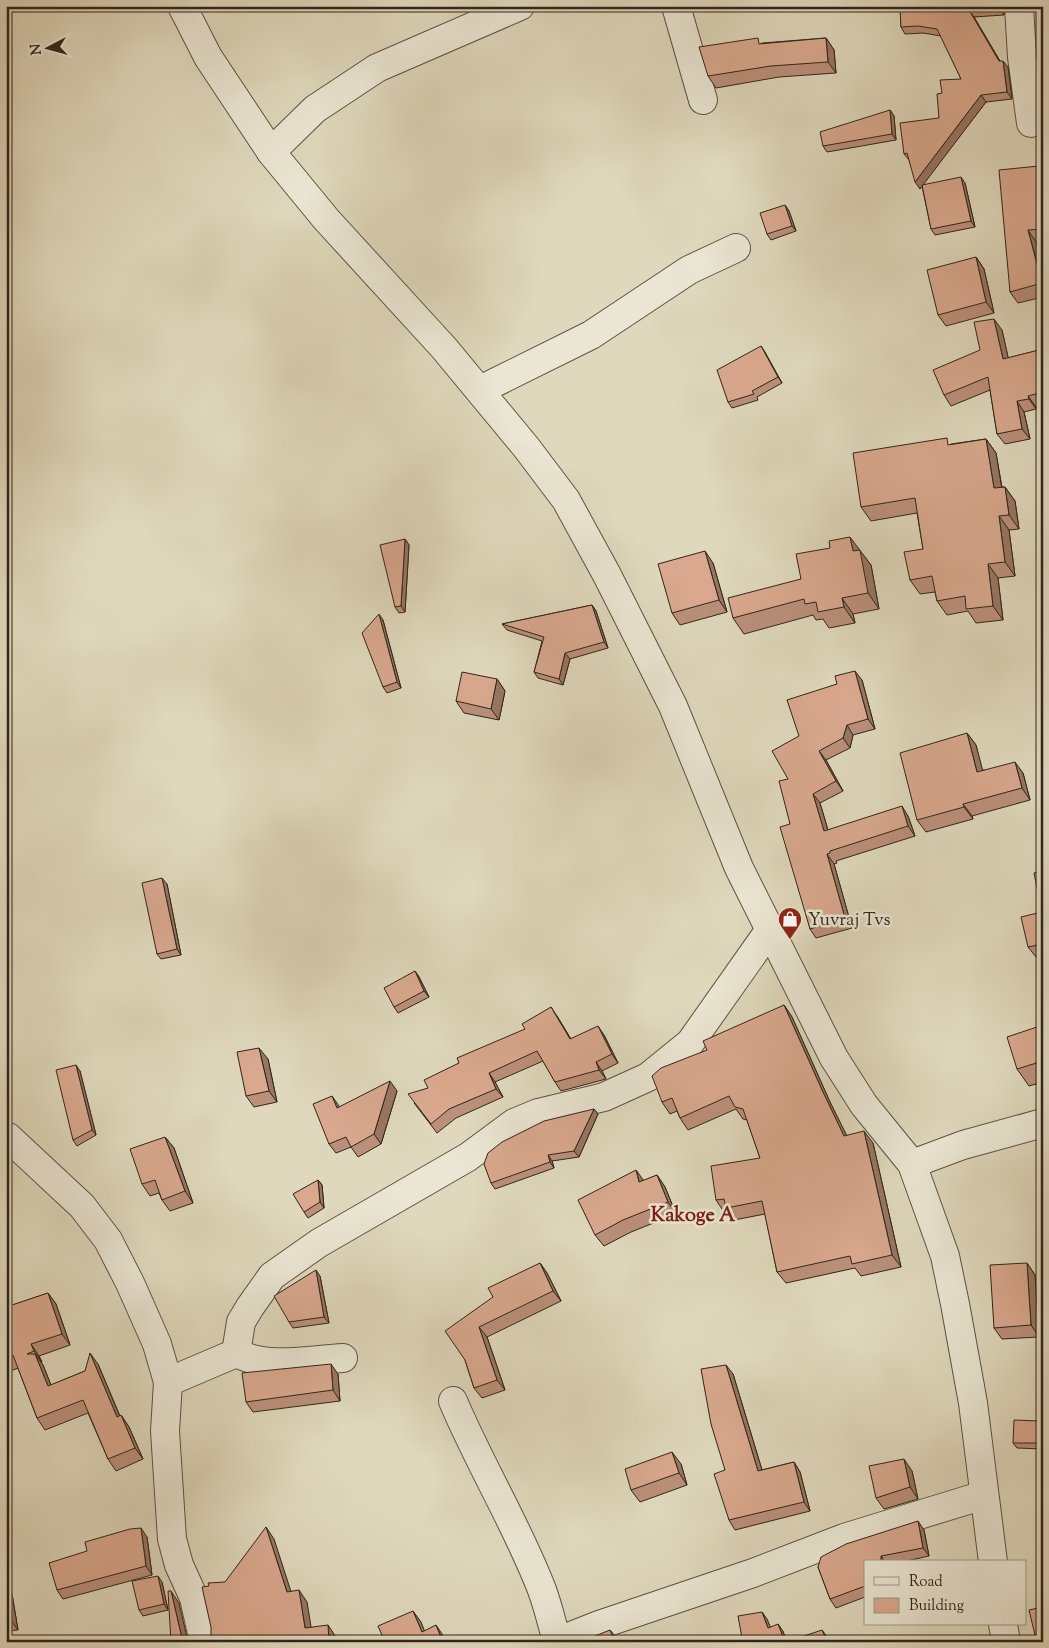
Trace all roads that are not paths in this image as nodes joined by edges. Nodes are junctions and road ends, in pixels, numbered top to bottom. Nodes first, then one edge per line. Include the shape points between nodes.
1 (182, 6) edge
2 (520, 6) edge
3 (676, 6) edge
4 (1019, 6) edge
5 (702, 100) dead end
6 (1032, 123) dead end
7 (271, 152) junction
8 (736, 248) dead end
9 (480, 390) junction
10 (769, 931) junction
11 (1043, 1123) edge
12 (7, 1136) edge
13 (912, 1164) junction
14 (236, 1353) junction
15 (343, 1358) dead end
16 (168, 1382) junction
17 (453, 1401) dead end
18 (984, 1495) junction
19 (994, 1560) edge
20 (1003, 1626) edge
21 (556, 1641) edge
22 (204, 1642) edge
23 (1006, 1642) edge

1 - 7 street via 208,57
2 - 7 street via 377,68 315,109
3 - 5 street
4 - 6 street via 1022,57
7 - 9 street
8 - 9 street via 689,270 591,335
9 - 10 street via 566,500 607,575 674,706 739,868
10 - 13 street via 834,1058 864,1105
10 - 14 street via 690,1043 648,1077 604,1097 514,1122 468,1157 319,1243 272,1276 242,1322
11 - 13 street via 963,1145
12 - 16 street via 82,1206 108,1240 158,1344
13 - 18 street via 945,1256 973,1403
14 - 15 street via 264,1362
14 - 16 street
16 - 22 street via 165,1431 172,1539 179,1565 194,1598
17 - 21 street via 542,1591
18 - 19 street
18 - 21 street via 844,1538
20 - 23 street

